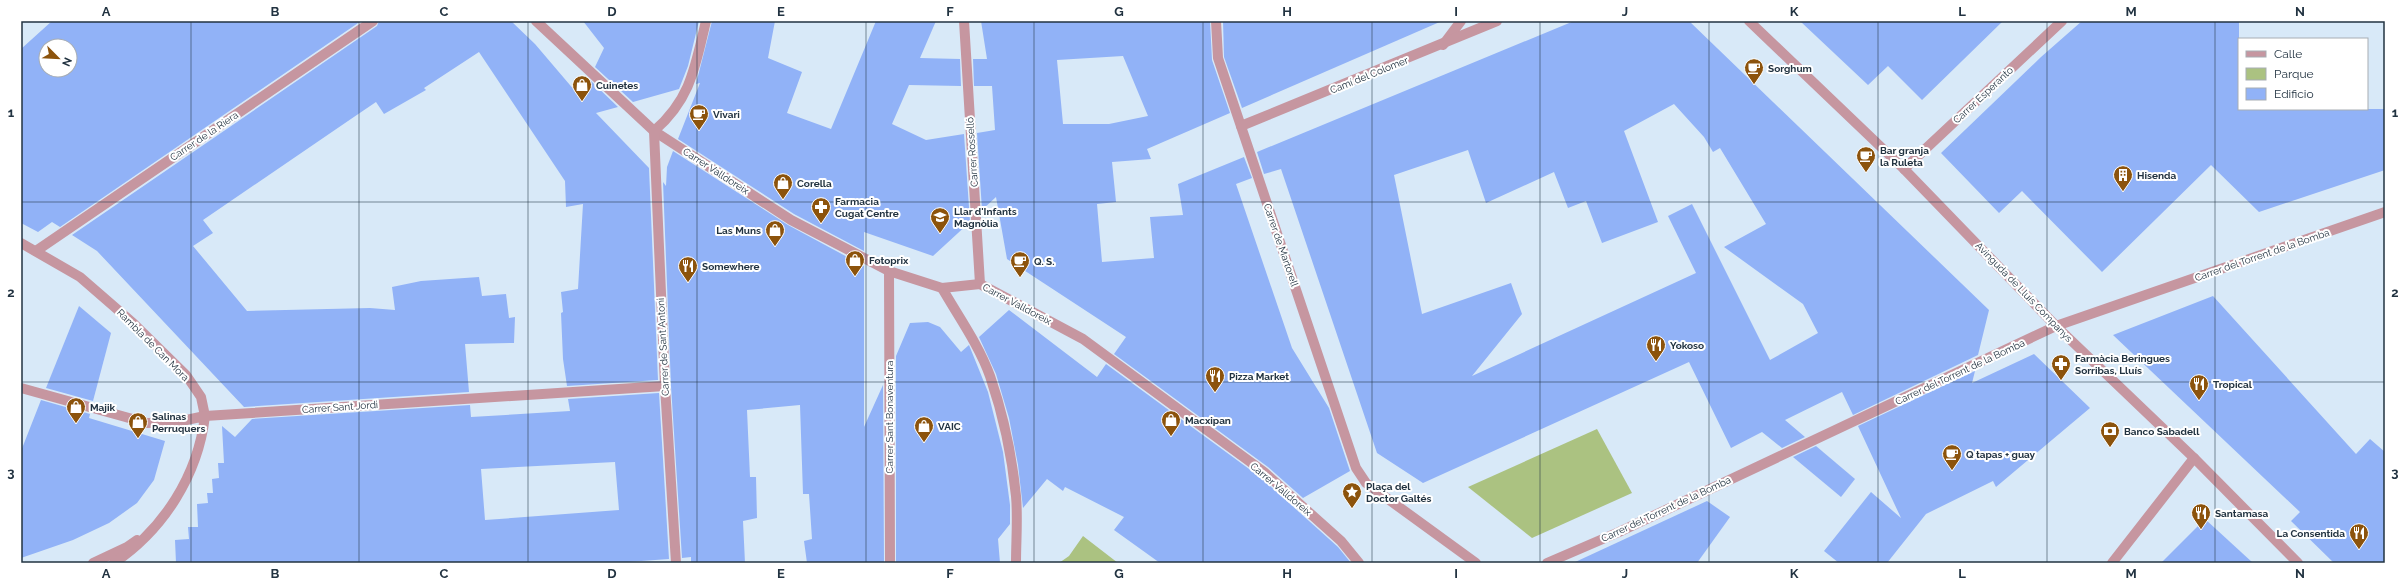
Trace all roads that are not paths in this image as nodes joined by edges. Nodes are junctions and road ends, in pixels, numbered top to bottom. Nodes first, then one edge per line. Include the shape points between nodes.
1 (373, 21) edge
2 (536, 21) edge
3 (706, 21) edge
4 (964, 21) edge
5 (1216, 21) edge
6 (1461, 21) edge
7 (1497, 21) edge
8 (1749, 21) edge
9 (2062, 21) edge
10 (1443, 45) junction
11 (1241, 126) junction
12 (654, 131) junction
13 (1904, 169) junction
14 (2385, 212) edge
15 (21, 243) edge
16 (36, 251) junction
17 (889, 271) junction
18 (980, 284) junction
19 (942, 288) junction
20 (2056, 326) junction
21 (665, 386) junction
22 (21, 388) edge
23 (205, 416) junction
24 (2194, 458) junction
25 (154, 527) junction
26 (93, 563) edge
27 (114, 563) edge
28 (676, 563) edge
29 (890, 563) edge
30 (1016, 563) edge
31 (1359, 563) edge
32 (1476, 563) edge
33 (1548, 563) edge
34 (2112, 563) edge
35 (2298, 563) edge

1 - 16 street, Carrer de la Riera
2 - 12 street, Carrer Valldoreix
3 - 12 street via 695,67 685,94 670,117
4 - 18 street, Carrer Rosselló
5 - 11 street, Carrer de Martorell via 1218,58
6 - 10 street
7 - 10 street, Camí del Colomer
8 - 13 street, Avinguda de Lluís Companys
9 - 13 street, Carrer Esperanto
10 - 11 street, Camí del Colomer
11 - 32 street, Carrer de Martorell via 1356,468 1366,482
12 - 17 street, Carrer Valldoreix via 791,220
12 - 21 street, Carrer de Sant Antoni
13 - 20 street, Avinguda de Lluís Companys
14 - 20 street, Carrer del Torrent de la Bomba
15 - 16 street, Rambla de Can Mora
16 - 23 street, Rambla de Can Mora via 80,277 133,323 186,375 201,397
17 - 19 street, Carrer Valldoreix
17 - 29 street, Carrer Sant Bonaventura
18 - 19 street, Carrer Valldoreix
18 - 31 street, Carrer Valldoreix via 1083,339 1264,472 1341,541
19 - 30 street via 990,375 1000,410 1012,463 1016,497
20 - 24 street, Avinguda de Lluís Companys
20 - 33 street, Carrer del Torrent de la Bomba
21 - 23 street, Carrer Sant Jordi
21 - 28 street, Carrer de Sant Antoni
22 - 23 street, Carrer Sant Jordi via 147,423 177,422
23 - 25 street, Rambla de Can Mora via 202,437 186,483 172,507
24 - 34 street
24 - 35 street, Avinguda de Lluís Companys
25 - 26 street, Rambla de Can Mora via 127,547
25 - 27 street, Rambla de Can Mora

